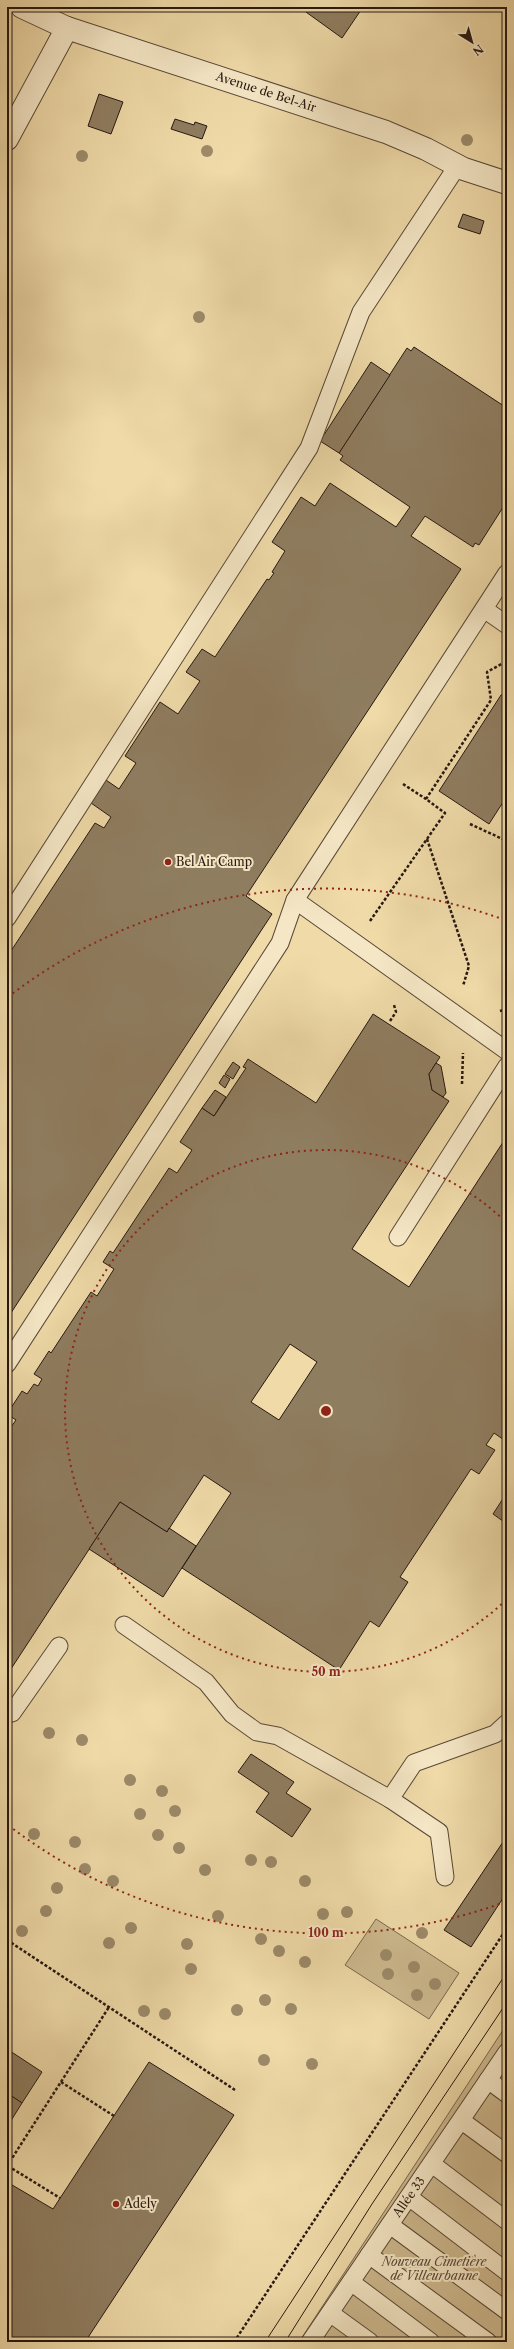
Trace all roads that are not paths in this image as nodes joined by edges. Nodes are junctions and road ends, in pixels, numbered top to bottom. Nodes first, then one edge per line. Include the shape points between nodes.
1 (22, 7) edge
2 (67, 28) junction
3 (7, 139) edge
4 (458, 165) junction
5 (507, 183) edge
6 (507, 573) edge
7 (484, 609) junction
8 (507, 625) edge
9 (295, 900) junction
10 (7, 918) edge
11 (507, 1051) edge
12 (507, 1066) edge
13 (398, 1237) dead end
14 (7, 1364) edge
15 (124, 1625) dead end
16 (59, 1646) dead end
17 (7, 1714) edge
18 (507, 1723) edge
19 (390, 1799) junction
20 (445, 1877) dead end
21 (507, 2052) edge
22 (488, 2080) junction
23 (507, 2094) edge
24 (462, 2121) junction
25 (507, 2154) edge
26 (432, 2164) junction
27 (409, 2197) junction
28 (507, 2221) edge
29 (390, 2225) junction
30 (369, 2255) junction
31 (507, 2272) edge
32 (350, 2282) junction
33 (507, 2311) edge
34 (330, 2313) junction
35 (315, 2340) edge
36 (370, 2342) edge
37 (431, 2342) edge
38 (488, 2342) edge

1 - 2 street, Avenue de Bel-Air
2 - 3 street
2 - 4 street, Avenue de Bel-Air via 386,132
4 - 5 street, Avenue de Bel-Air
4 - 10 lane via 361,312 309,448
6 - 7 lane
7 - 8 lane
7 - 9 lane
9 - 11 lane
9 - 14 lane via 280,943
12 - 13 lane
15 - 19 lane via 206,1682 232,1714 257,1732 278,1736
16 - 17 lane via 12,1713
18 - 19 lane via 495,1734 414,1763
19 - 20 lane via 439,1832
21 - 22 lane, Allée 33
22 - 23 lane
22 - 24 lane, Allée 33
24 - 25 lane
24 - 26 lane, Allée 33
26 - 27 lane, Allée 33
26 - 28 lane
27 - 29 lane, Allée 33
27 - 31 lane
29 - 30 lane, Allée 33
29 - 33 lane
30 - 32 lane, Allée 33
30 - 38 lane
32 - 34 lane, Allée 33
32 - 37 lane
34 - 35 lane, Allée 33
34 - 36 lane

